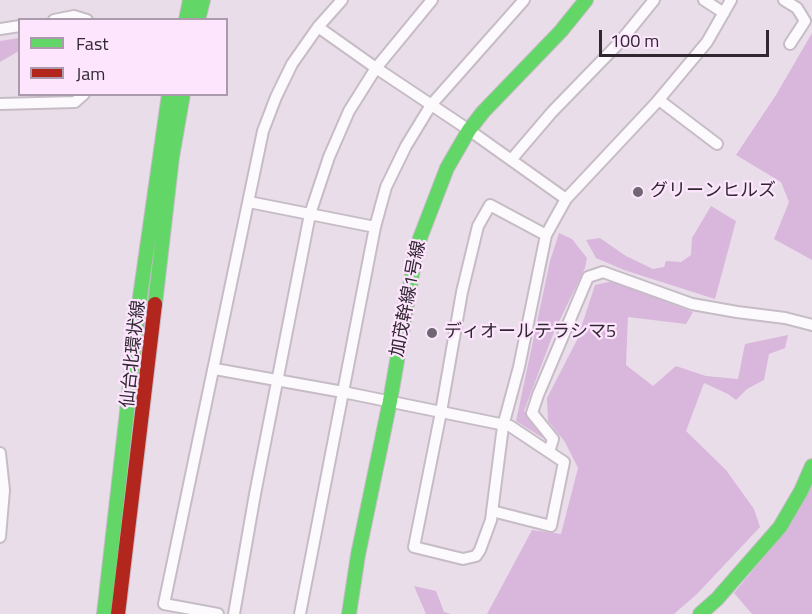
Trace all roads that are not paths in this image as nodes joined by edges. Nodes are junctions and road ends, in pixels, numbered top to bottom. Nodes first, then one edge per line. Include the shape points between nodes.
1 (190, 0) edge
2 (203, 0) edge
3 (342, 0) edge
4 (432, 0) edge
5 (524, 0) edge
6 (586, 0) edge
7 (654, 0) edge
8 (704, 0) edge
9 (731, 0) edge
10 (784, 0) edge
11 (724, 13) junction
12 (64, 18) edge
13 (80, 18) edge
14 (186, 18) edge
15 (198, 18) edge
16 (18, 26) edge
17 (318, 27) junction
18 (0, 29) edge
19 (790, 44) dead end
20 (376, 68) junction
21 (82, 96) edge
22 (169, 96) edge
23 (183, 96) edge
24 (659, 100) junction
25 (0, 104) edge
26 (431, 105) junction
27 (469, 130) junction
28 (717, 144) dead end
29 (511, 160) junction
30 (566, 199) junction
31 (249, 202) junction
32 (310, 214) junction
33 (375, 227) junction
34 (546, 235) junction
35 (812, 325) edge
36 (215, 369) junction
37 (277, 381) junction
38 (343, 392) junction
39 (390, 401) junction
40 (441, 412) junction
41 (503, 426) junction
42 (549, 452) junction
43 (0, 453) edge
44 (812, 466) edge
45 (492, 511) junction
46 (0, 537) edge
47 (104, 614) edge
48 (118, 614) edge
49 (218, 614) edge
50 (234, 614) edge
51 (300, 614) edge
52 (349, 614) edge
53 (700, 614) edge

1 - 14 main road
2 - 15 main road
3 - 17 street
4 - 20 street
5 - 26 street
6 - 27 main road, 加茂幹線1号線
7 - 29 street
8 - 11 street
9 - 11 street
10 - 19 street via 797,8 805,21
11 - 24 street via 707,42
12 - 13 street
16 - 18 street
17 - 20 street
17 - 31 street via 292,64 276,97 263,131
20 - 26 street
20 - 32 street via 349,111
21 - 25 street via 75,102
22 - 47 main road, 仙台北環状線 via 140,297
23 - 48 main road, 仙台北環状線 via 163,228
24 - 28 street
24 - 30 street
26 - 27 street
26 - 33 street via 386,187
27 - 29 street
27 - 39 main road, 加茂幹線1号線 via 447,168 417,246
29 - 30 street
30 - 34 street
31 - 32 street
31 - 36 street
32 - 33 street
32 - 37 street
33 - 38 street
34 - 40 street via 490,205 478,226 470,258
34 - 41 street
35 - 42 street via 692,304 603,272 588,278 532,413 553,439
36 - 37 street
36 - 49 street via 165,604
37 - 38 street
37 - 50 street
38 - 39 street
38 - 51 street
39 - 40 street
39 - 52 main road, 加茂幹線1号線
40 - 41 street
40 - 45 street via 414,547 463,559 476,556
41 - 42 street via 510,426
41 - 45 street
42 - 45 street via 564,462 551,526
43 - 46 street via 4,490
44 - 53 main road via 780,527

